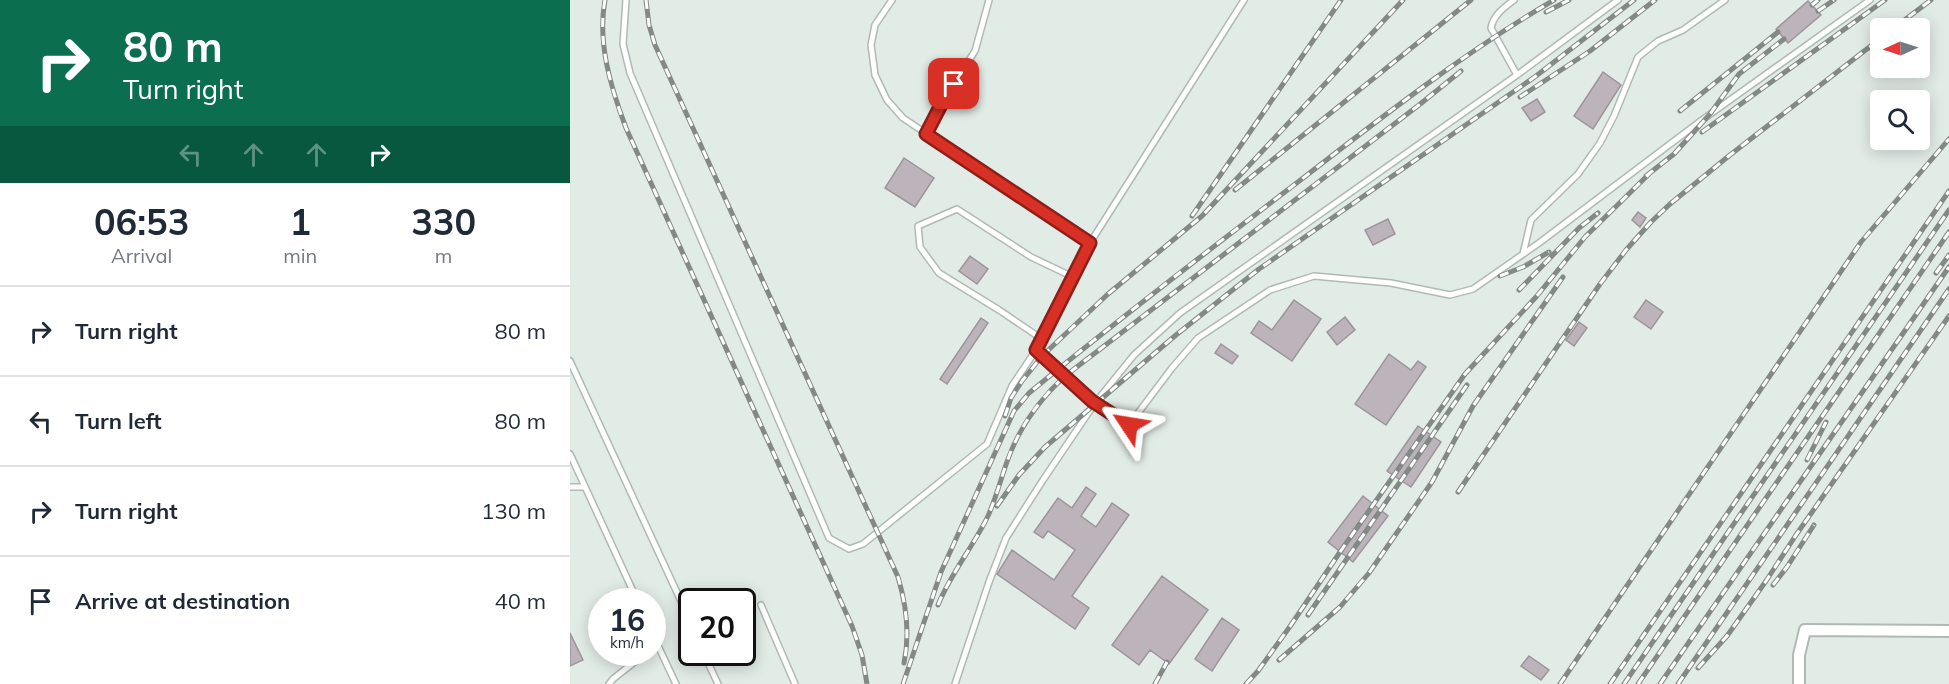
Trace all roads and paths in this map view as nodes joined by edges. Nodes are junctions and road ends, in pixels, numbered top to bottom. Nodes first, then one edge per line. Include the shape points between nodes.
1 (626, 0) edge
2 (892, 0) edge
3 (988, 0) edge
4 (1244, 0) edge
5 (1514, 0) edge
6 (1618, 0) edge
7 (1725, 0) edge
8 (1870, 0) edge
9 (1517, 75) junction
10 (926, 134) junction
11 (1090, 243) junction
12 (1523, 254) junction
13 (1073, 277) junction
14 (1042, 339) junction
15 (1036, 350) junction
16 (570, 361) edge
17 (1095, 403) junction
18 (570, 454) edge
19 (584, 487) junction
20 (570, 488) edge
21 (631, 588) edge
22 (678, 595) edge
23 (761, 605) dead end
24 (1949, 631) edge
25 (629, 666) edge
26 (666, 666) edge
27 (710, 666) edge
28 (609, 684) edge
29 (676, 684) edge
30 (718, 684) edge
31 (795, 684) edge
32 (955, 684) edge
33 (1799, 684) edge

1 - 15 lane via 623,44 630,73 829,538 849,549 863,544 987,444 1012,386
2 - 10 lane via 875,25 871,45 875,75 887,100 903,118
3 - 10 lane via 975,51
4 - 11 lane
5 - 9 lane via 1492,21 1491,28
6 - 9 lane
7 - 12 lane via 1638,57 1600,143 1578,174 1531,220
8 - 12 lane
9 - 17 lane via 1180,313 1134,355
10 - 11 lane
11 - 13 lane
12 - 17 lane via 1473,289 1450,295 1391,283 1314,276 1270,290 1198,338 1129,425
13 - 14 lane
13 - 14 lane via 1031,257 957,208 918,226 920,247 939,273
14 - 15 lane
15 - 17 lane
16 - 22 lane
17 - 32 lane via 1006,538
18 - 19 lane
19 - 20 lane
19 - 21 lane
23 - 31 lane
24 - 33 street via 1805,630 1799,655
25 - 28 lane
26 - 29 lane
27 - 30 lane

